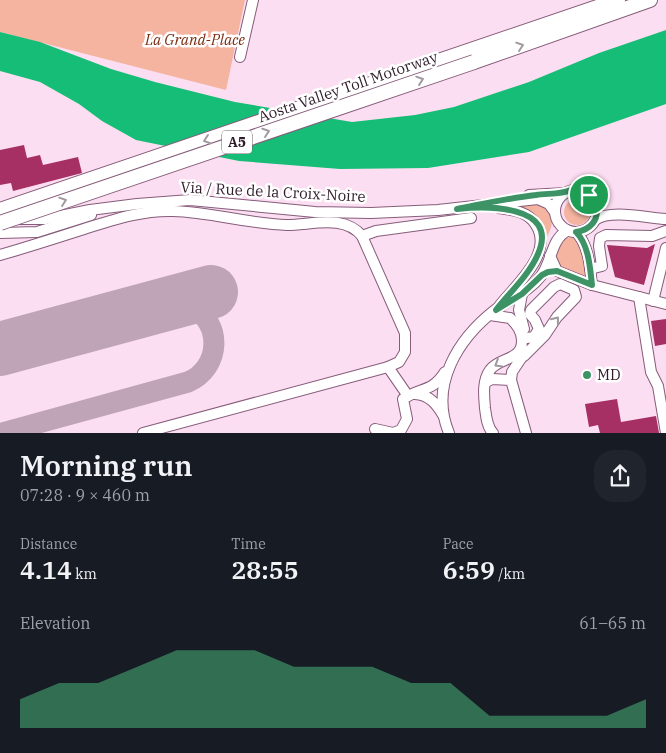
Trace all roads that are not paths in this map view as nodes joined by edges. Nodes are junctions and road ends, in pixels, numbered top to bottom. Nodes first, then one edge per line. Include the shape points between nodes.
1 (253, 0) edge
2 (618, 0) edge
3 (650, 0) edge
4 (471, 56) junction
5 (240, 57) dead end
6 (565, 193) junction
7 (596, 205) junction
8 (118, 206) junction
9 (483, 207) junction
10 (457, 209) junction
11 (0, 210) edge
12 (610, 214) junction
13 (555, 215) junction
14 (0, 217) edge
15 (471, 218) dead end
16 (666, 219) edge
17 (595, 220) junction
18 (0, 223) edge
19 (572, 231) junction
20 (666, 231) edge
21 (0, 233) edge
22 (362, 236) junction
23 (666, 248) edge
24 (0, 255) edge
25 (550, 256) junction
26 (590, 269) junction
27 (557, 271) junction
28 (542, 275) junction
29 (592, 285) junction
30 (522, 294) junction
31 (639, 298) junction
32 (653, 301) junction
33 (666, 304) edge
34 (496, 309) junction
35 (528, 338) junction
36 (524, 356) junction
37 (388, 367) junction
38 (448, 369) junction
39 (511, 380) junction
40 (486, 382) junction
41 (412, 395) junction
42 (445, 417) junction
43 (376, 429) dead end
44 (144, 433) edge
45 (449, 433) edge
46 (493, 433) edge
47 (526, 433) edge
48 (666, 433) edge

1 - 5 street
2 - 4 highway, Aosta Valley Toll Motorway / A5
4 -> 3 highway, Aosta Valley Toll Motorway / A5
4 -> 11 highway, Aosta Valley Toll Motorway / A5
18 -> 4 highway, Aosta Valley Toll Motorway / A5, bridge
6 - 7 street via 584,191
6 - 10 street, Via / Rue de la Croix-Noire
6 - 13 street via 557,201
7 - 12 street
7 - 17 street
8 - 10 street, Via / Rue de la Croix-Noire via 190,200 315,212 400,213
8 - 14 street, Via / Rue de la Croix-Noire via 45,220
8 - 21 street, Via / Rue de la Croix-Noire via 38,232
9 - 10 street, Via / Rue de la Croix-Noire
9 - 13 street, Via / Rue de la Croix-Noire via 538,200 549,204
9 - 34 street via 517,210 534,221 541,236 533,264
12 - 16 street
12 - 17 street
13 - 19 street via 560,225
13 - 34 street via 550,243 539,266 524,285
15 - 22 street via 376,231
17 - 19 street via 585,230
19 - 25 street via 557,239
19 - 26 street via 582,238
20 - 26 street via 645,237 606,235 600,238 602,266
22 - 24 street via 352,227 340,223 277,224 214,214 146,212
22 - 37 street via 405,334 405,352 399,362
23 - 32 street
25 - 27 street
25 - 28 street
26 - 29 street
27 - 28 street
27 - 29 street
28 - 30 street
29 - 31 street
30 - 34 street
30 - 35 street via 519,310
31 - 32 street
31 - 48 street
32 - 33 street
34 - 38 street via 463,343
34 -> 40 street via 510,318 522,335 522,345 518,354 491,368
35 - 36 street
36 -> 35 street via 576,298 574,290 560,284 554,286 531,310 538,329 534,337
36 - 39 street via 512,372
37 - 41 street
37 - 44 street
38 - 41 street via 440,382
38 - 42 street via 444,386
39 - 40 street via 492,379
39 - 47 street
40 - 46 street via 486,412 489,429
41 - 42 street via 432,399
41 - 43 street via 403,399 407,419 402,430 393,433
42 - 45 street

